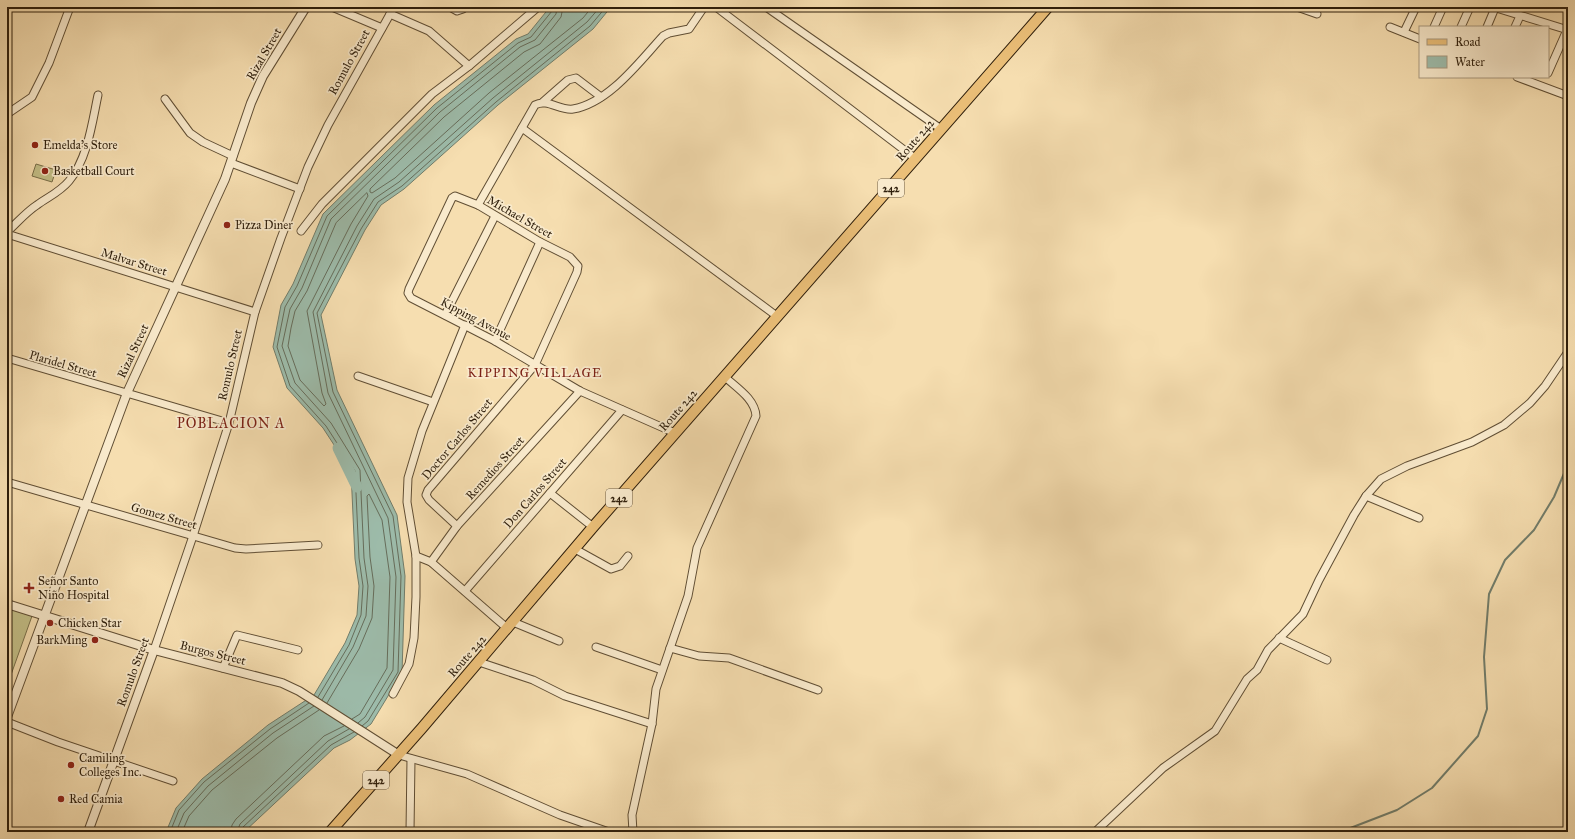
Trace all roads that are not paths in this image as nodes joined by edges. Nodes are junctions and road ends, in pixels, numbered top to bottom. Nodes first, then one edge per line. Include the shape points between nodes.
1 (70, 7) edge
2 (306, 7) edge
3 (332, 7) edge
4 (394, 7) edge
5 (450, 7) edge
6 (538, 7) edge
7 (704, 7) edge
8 (716, 7) edge
9 (766, 7) edge
10 (1048, 7) edge
11 (1297, 7) edge
12 (1416, 7) edge
13 (1443, 7) edge
14 (1470, 7) edge
15 (1494, 8) edge
16 (463, 9) dead end
17 (390, 14) junction
18 (1317, 14) dead end
19 (1520, 16) junction
20 (1542, 25) edge
21 (1434, 26) edge
22 (1461, 26) edge
23 (1487, 26) edge
24 (1515, 26) edge
25 (1549, 26) edge
26 (1390, 27) dead end
27 (382, 28) junction
28 (1568, 30) edge
29 (1404, 32) junction
30 (1419, 39) edge
31 (469, 66) junction
32 (1549, 71) edge
33 (1522, 78) edge
34 (1546, 78) edge
35 (1542, 86) junction
36 (1567, 93) edge
37 (98, 94) dead end
38 (601, 97) junction
39 (165, 99) dead end
40 (543, 102) junction
41 (7, 114) edge
42 (522, 128) junction
43 (942, 129) junction
44 (232, 159) junction
45 (916, 159) junction
46 (300, 190) junction
47 (478, 205) junction
48 (495, 216) junction
49 (301, 231) dead end
50 (7, 233) edge
51 (540, 242) junction
52 (575, 262) joint
53 (177, 287) junction
54 (408, 293) joint
55 (255, 312) junction
56 (445, 315) junction
57 (778, 317) junction
58 (465, 325) junction
59 (494, 341) junction
60 (1568, 352) edge
61 (7, 358) edge
62 (535, 365) junction
63 (358, 376) dead end
64 (725, 377) junction
65 (580, 391) junction
66 (127, 393) junction
67 (433, 402) junction
68 (622, 410) junction
69 (229, 423) junction
70 (675, 434) junction
71 (7, 482) edge
72 (550, 493) junction
73 (1366, 496) junction
74 (84, 505) junction
75 (1419, 518) dead end
76 (457, 526) junction
77 (593, 527) junction
78 (193, 536) junction
79 (318, 545) dead end
80 (575, 549) junction
81 (416, 556) junction
82 (628, 556) dead end
83 (431, 562) junction
84 (466, 591) junction
85 (7, 604) edge
86 (43, 616) junction
87 (510, 626) junction
88 (1279, 638) junction
89 (559, 641) dead end
90 (596, 647) dead end
91 (670, 648) junction
92 (154, 650) junction
93 (298, 650) dead end
94 (1327, 660) dead end
95 (479, 662) junction
96 (223, 668) junction
97 (662, 670) junction
98 (818, 690) dead end
99 (393, 694) dead end
100 (7, 716) edge
101 (7, 722) edge
102 (652, 724) junction
103 (399, 754) junction
104 (411, 759) junction
105 (113, 760) junction
106 (173, 781) dead end
107 (88, 832) edge
108 (330, 832) edge
109 (410, 832) edge
110 (609, 832) edge
111 (633, 832) edge
112 (1095, 832) edge

1 - 41 street via 49,62 32,97
2 - 44 street, Rizal Street via 263,76 251,102
3 - 27 street
4 - 17 street, Romulo Street
5 - 16 street via 457,11
6 - 31 street
7 - 38 street via 689,29 663,36 625,77
8 - 45 street
9 - 43 street
10 - 43 main road, Route 242 / 242
11 - 18 street
12 - 29 street
13 - 21 street
14 - 22 street
15 - 19 street
15 - 23 street
17 - 27 street, Romulo Street
17 - 31 street via 429,31
19 - 20 street
19 - 24 street
25 - 28 street
26 - 29 street
27 - 46 street, Romulo Street via 328,125
28 - 32 street
29 - 30 street
31 - 49 street via 432,94 322,204
33 - 35 street
34 - 35 street
35 - 36 street
37 - 50 street via 86,147 70,180 61,189 35,205
38 - 40 street via 574,109 559,108
38 - 40 street via 576,78 568,80
39 - 44 street via 190,133
40 - 42 street via 535,105
42 - 47 street
42 - 57 street
43 - 45 main road, Route 242 / 242
44 - 46 street
44 - 53 street, Rizal Street
45 - 57 main road, Route 242 / 242
46 - 55 street, Romulo Street
47 - 48 street, Michael Street
47 - 54 street, Michael Street via 460,196 452,198
48 - 51 street, Michael Street
48 - 56 street
50 - 53 street, Malvar Street
51 - 52 street, Michael Street
51 - 59 street
52 - 62 street, Doctor Carlos Street via 578,266 577,272
53 - 55 street, Malvar Street
53 - 66 street, Rizal Street
54 - 56 street, Kipping Avenue via 411,298
55 - 69 street, Romulo Street
56 - 58 street, Kipping Avenue
57 - 64 main road, Route 242 / 242
58 - 59 street, Kipping Avenue
58 - 67 street
59 - 62 street, Kipping Avenue
60 - 73 street via 1545,386 1504,425 1472,442 1390,474 1381,479
61 - 66 street, Plaridel Street
62 - 65 street, Kipping Avenue
62 - 76 street, Doctor Carlos Street via 428,490 426,495 429,500
63 - 67 street
64 - 70 main road, Route 242 / 242
64 - 91 street via 752,402 756,408 756,416 700,539 688,596
65 - 68 street, Kipping Avenue
65 - 76 street, Remedios Street
66 - 69 street, Plaridel Street
66 - 74 street, Rizal Street
67 - 81 street via 415,450 408,478 408,502
68 - 70 street
68 - 72 street, Don Carlos Street
69 - 78 street, Romulo Street
70 - 77 main road, Route 242 / 242
71 - 74 street, Gomez Street
72 - 77 street
72 - 84 street, Don Carlos Street
73 - 75 street
73 - 88 street via 1302,614
74 - 78 street, Gomez Street
74 - 86 street, Rizal Street
76 - 83 street, Remedios Street
77 - 80 main road, Route 242 / 242
78 - 79 street, Gomez Street via 246,549
78 - 92 street, Romulo Street
80 - 82 street via 611,569 620,566
80 - 87 main road, Route 242 / 242
81 - 83 street
81 - 99 street via 414,638 409,664
83 - 84 street
84 - 87 street
85 - 86 street, Burgos Street
86 - 92 street, Burgos Street
86 - 100 street, Rizal Street
87 - 89 street
87 - 95 main road, Route 242 / 242
88 - 94 street
88 - 112 street via 1268,650 1257,670 1247,679 1212,734 1163,768
90 - 97 street
91 - 97 street
91 - 98 street via 699,656 729,658
92 - 96 street, Burgos Street
92 - 105 street, Romulo Street
93 - 96 street via 237,635
95 - 102 street via 533,680 565,696
95 - 103 main road, Route 242 / 242
96 - 103 street, Burgos Street via 270,679 299,691
97 - 102 street via 656,689
101 - 105 street
102 - 111 street via 632,815
103 - 104 street
103 - 108 main road, Route 242 / 242
104 - 109 street
104 - 110 street via 467,774 560,815
105 - 106 street
105 - 107 street, Romulo Street

